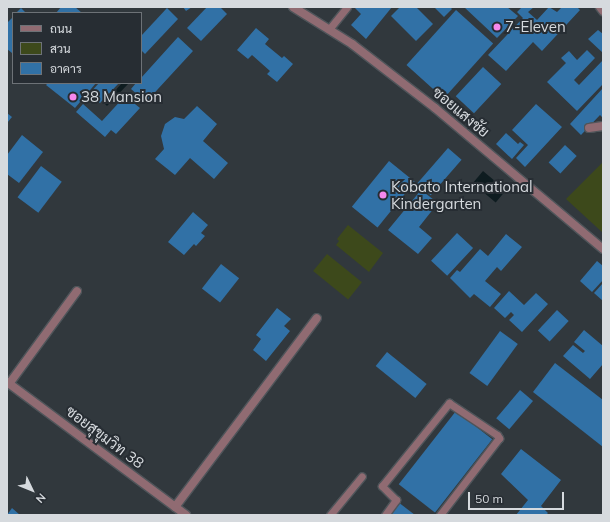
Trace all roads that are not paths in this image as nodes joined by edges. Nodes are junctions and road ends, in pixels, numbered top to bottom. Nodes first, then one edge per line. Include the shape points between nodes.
1 (293, 7) edge
2 (347, 7) edge
3 (600, 7) edge
4 (603, 11) edge
5 (330, 28) junction
6 (603, 126) edge
7 (589, 128) dead end
8 (603, 249) edge
9 (77, 291) dead end
10 (317, 318) dead end
11 (8, 383) edge
12 (362, 476) dead end
13 (175, 507) junction
14 (186, 515) edge
15 (330, 515) edge
16 (385, 515) edge
17 (440, 515) edge

1 - 5 street, ซอยแสงชัย
2 - 5 lane
3 - 4 street
5 - 8 street, ซอยแสงชัย via 435,108
6 - 7 street
9 - 11 street
10 - 13 street
11 - 13 street, ซอยสุขุมวิท 38
12 - 15 lane
13 - 14 street, ซอยสุขุมวิท 38
16 - 17 lane via 396,500 382,486 447,403 451,403 499,438

